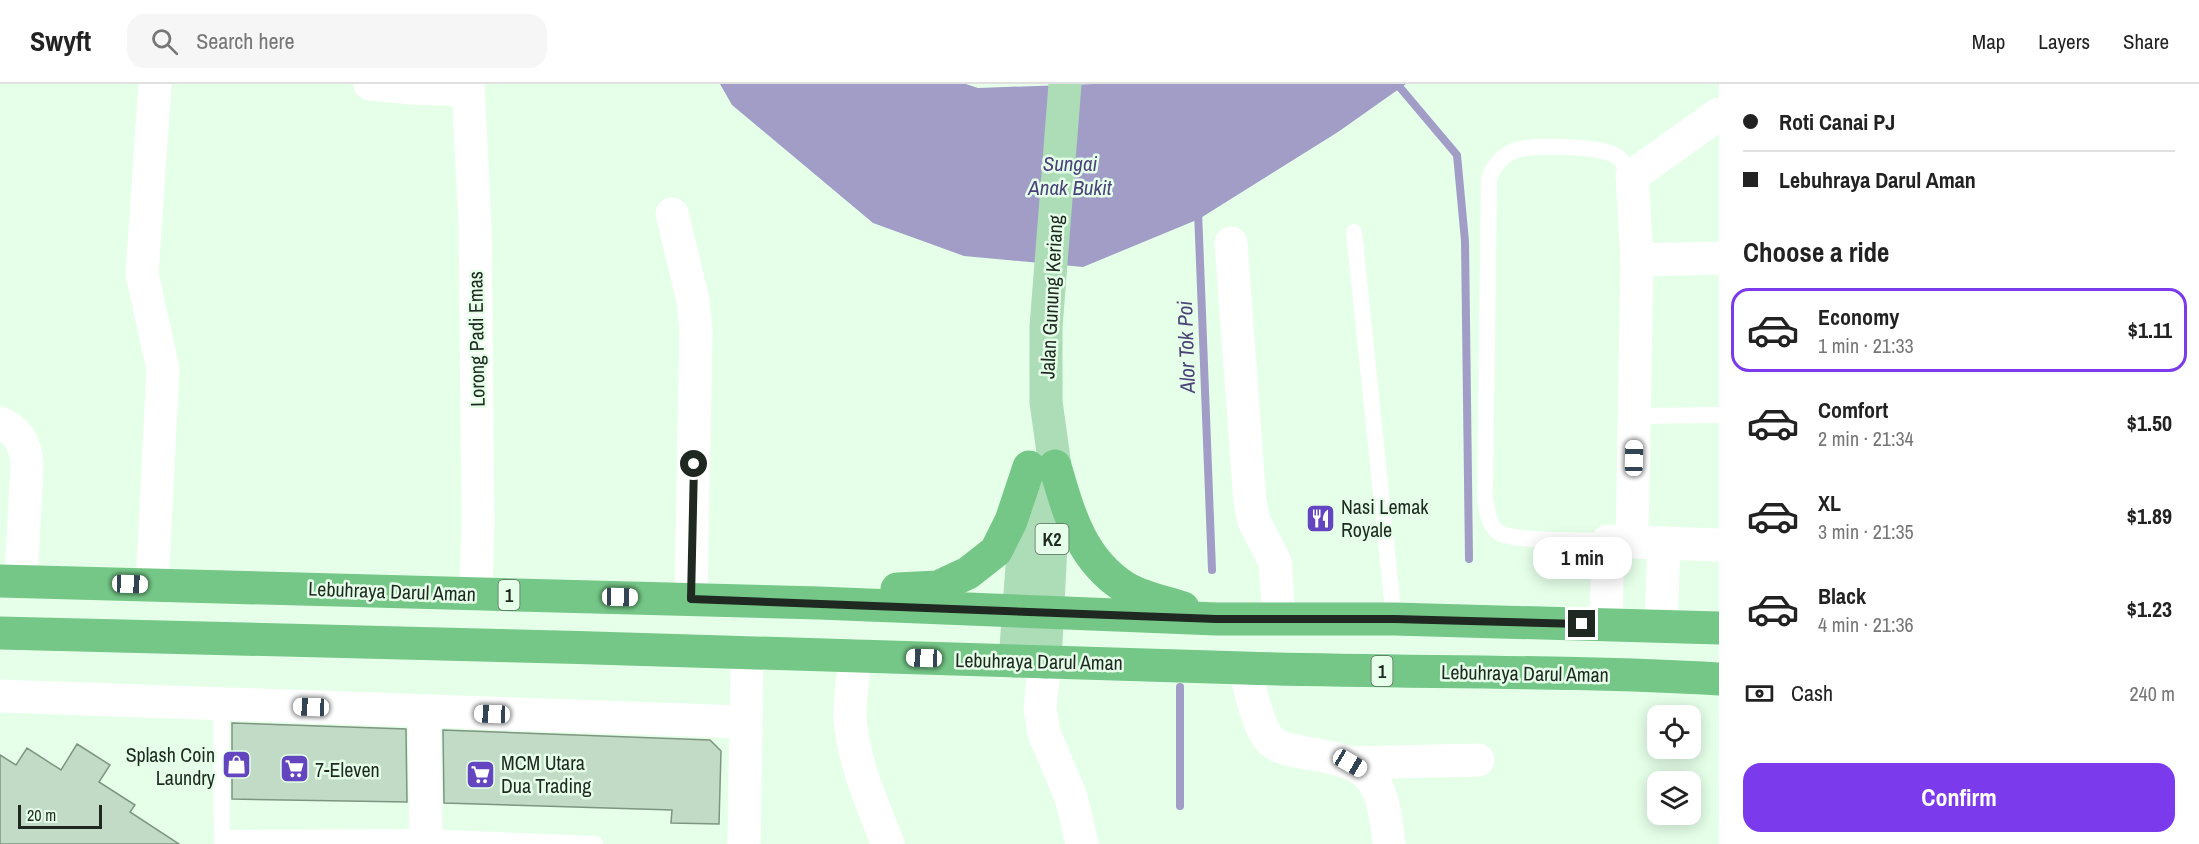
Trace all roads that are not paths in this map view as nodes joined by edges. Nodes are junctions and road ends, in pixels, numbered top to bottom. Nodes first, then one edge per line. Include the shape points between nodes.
1 (155, 84) edge
2 (370, 84) edge
3 (1065, 84) edge
4 (468, 87) edge
5 (1719, 114) edge
6 (1632, 176) junction
7 (672, 214) dead end
8 (1354, 232) dead end
9 (1231, 243) dead end
10 (1719, 258) edge
11 (1636, 260) junction
12 (1719, 415) edge
13 (1634, 416) junction
14 (0, 423) edge
15 (1042, 467) junction
16 (1634, 542) junction
17 (1719, 545) edge
18 (11, 581) edge
19 (152, 585) junction
20 (476, 594) junction
21 (691, 599) junction
22 (819, 603) junction
23 (1033, 612) junction
24 (1216, 619) junction
25 (1279, 619) junction
26 (1394, 619) junction
27 (1606, 624) junction
28 (1661, 626) junction
29 (1719, 628) edge
30 (0, 633) edge
31 (747, 652) junction
32 (855, 655) junction
33 (1030, 661) junction
34 (1244, 668) junction
35 (1719, 679) edge
36 (0, 696) edge
37 (221, 704) junction
38 (424, 711) junction
39 (745, 722) junction
40 (1478, 760) dead end
41 (1350, 763) junction
42 (222, 841) edge
43 (426, 841) edge
44 (595, 844) edge
45 (744, 844) edge
46 (888, 844) edge
47 (1082, 844) edge
48 (1389, 844) edge

1 - 19 street via 142,273 163,369
2 - 4 street
3 - 15 main road, Jalan Gunung Keriang / K2 via 1046,327
4 - 20 street, Lorong Padi Emas via 475,226
5 - 6 street
6 - 11 street
6 - 16 lane via 1618,157 1602,150 1568,147 1517,150 1502,158 1491,171 1485,498 1489,519 1498,532 1513,538
7 - 21 street via 693,300 696,332
8 - 26 lane
9 - 25 street via 1250,502 1254,521 1275,562
10 - 11 street
11 - 13 street
12 - 13 lane
13 - 16 street
14 - 18 street via 19,435 27,465
15 - 22 highway via 996,551 968,573 938,587 866,592
15 - 23 main road, Jalan Gunung Keriang / K2
15 - 24 highway via 1083,543 1103,568 1126,588
16 - 17 street
16 - 27 street
16 - 28 street
18 - 19 highway, Lebuhraya Darul Aman / 1
19 - 20 highway, Lebuhraya Darul Aman / 1
20 - 21 highway, Lebuhraya Darul Aman / 1
21 - 22 highway, Lebuhraya Darul Aman / 1
22 - 23 highway, Lebuhraya Darul Aman / 1
23 - 24 highway, Lebuhraya Darul Aman / 1
23 - 33 main road, Jalan Gunung Keriang / K2
24 - 25 highway, Lebuhraya Darul Aman / 1
25 - 26 highway, Lebuhraya Darul Aman / 1
26 - 27 highway, Lebuhraya Darul Aman / 1
27 - 28 highway, Lebuhraya Darul Aman / 1
28 - 29 highway, Lebuhraya Darul Aman / 1
30 - 31 highway, Lebuhraya Darul Aman / 1
31 - 32 highway, Lebuhraya Darul Aman / 1
31 - 39 street
32 - 33 highway, Lebuhraya Darul Aman / 1
32 - 46 street via 850,718 855,751
33 - 34 highway, Lebuhraya Darul Aman / 1
33 - 47 street via 1044,733 1071,797
34 - 35 highway, Lebuhraya Darul Aman / 1
34 - 41 street via 1271,741 1287,749
36 - 37 street
37 - 38 street
37 - 42 lane
38 - 39 street
38 - 43 street
39 - 45 street
40 - 41 street
41 - 48 street via 1368,773 1378,788 1385,808
42 - 43 lane
43 - 44 lane

